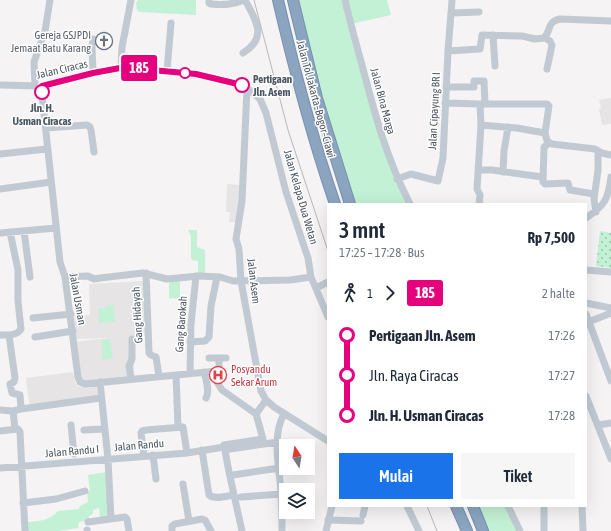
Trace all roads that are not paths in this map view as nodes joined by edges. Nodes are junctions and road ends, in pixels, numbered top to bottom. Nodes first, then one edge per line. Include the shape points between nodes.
1 (50, 0) edge
2 (131, 0) edge
3 (209, 0) edge
4 (245, 0) edge
5 (278, 0) edge
6 (294, 0) edge
7 (345, 0) edge
8 (452, 0) edge
9 (479, 12) dead end
10 (452, 13) junction
11 (611, 21) edge
12 (171, 23) dead end
13 (493, 35) junction
14 (544, 38) junction
15 (93, 39) dead end
16 (448, 51) junction
17 (243, 53) dead end
18 (494, 66) dead end
19 (120, 68) junction
20 (548, 69) dead end
21 (167, 71) junction
22 (93, 73) junction
23 (0, 86) edge
24 (38, 86) junction
25 (446, 87) junction
26 (247, 88) junction
27 (445, 103) junction
28 (482, 104) junction
29 (481, 125) junction
30 (508, 127) junction
31 (46, 128) junction
32 (545, 133) junction
33 (549, 143) junction
34 (47, 149) junction
35 (598, 151) junction
36 (94, 152) dead end
37 (0, 154) edge
38 (611, 155) edge
39 (479, 170) junction
40 (503, 172) junction
41 (611, 176) edge
42 (542, 177) junction
43 (397, 179) junction
44 (611, 180) edge
45 (51, 182) junction
46 (0, 189) edge
47 (594, 194) junction
48 (335, 203) edge
49 (350, 203) edge
50 (409, 203) edge
51 (479, 203) edge
52 (596, 212) junction
53 (587, 217) edge
54 (56, 228) junction
55 (24, 231) junction
56 (10, 232) junction
57 (0, 233) edge
58 (587, 270) edge
59 (611, 272) edge
60 (146, 273) junction
61 (196, 276) junction
62 (30, 277) dead end
63 (65, 277) junction
64 (217, 277) junction
65 (311, 277) junction
66 (241, 281) junction
67 (327, 282) edge
68 (316, 288) junction
69 (587, 303) edge
70 (611, 308) edge
71 (611, 313) edge
72 (71, 314) junction
73 (327, 315) edge
74 (33, 318) dead end
75 (587, 322) edge
76 (73, 331) junction
77 (0, 335) edge
78 (9, 335) junction
79 (35, 337) dead end
80 (132, 339) dead end
81 (190, 342) junction
82 (209, 358) dead end
83 (204, 372) junction
84 (215, 372) junction
85 (190, 373) junction
86 (176, 375) junction
87 (159, 376) junction
88 (131, 379) junction
89 (611, 381) edge
90 (100, 382) junction
91 (101, 398) junction
92 (206, 398) dead end
93 (587, 398) edge
94 (266, 400) junction
95 (21, 409) junction
96 (0, 410) edge
97 (13, 411) junction
98 (256, 414) junction
99 (284, 414) junction
100 (611, 423) edge
101 (71, 425) dead end
102 (598, 425) junction
103 (178, 427) junction
104 (15, 429) junction
105 (104, 429) junction
106 (84, 430) dead end
107 (0, 431) edge
108 (327, 440) edge
109 (278, 442) junction
110 (227, 448) junction
111 (202, 450) junction
112 (186, 453) junction
113 (153, 455) junction
114 (144, 456) junction
115 (75, 458) junction
116 (108, 459) junction
117 (611, 459) edge
118 (22, 467) junction
119 (0, 468) edge
120 (279, 468) joint
121 (233, 475) dead end
122 (156, 479) dead end
123 (183, 484) dead end
124 (86, 492) dead end
125 (279, 494) edge
126 (238, 496) junction
127 (23, 503) junction
128 (332, 507) edge
129 (365, 507) edge
130 (407, 507) edge
131 (456, 507) edge
132 (473, 507) edge
133 (508, 507) edge
134 (544, 507) edge
135 (582, 507) edge
136 (111, 519) junction
137 (282, 519) edge
138 (328, 520) junction
139 (190, 521) junction
140 (88, 522) dead end
141 (25, 531) edge
142 (129, 531) edge
143 (172, 531) edge
144 (211, 531) edge
145 (242, 531) edge
146 (282, 531) edge
147 (326, 531) edge
148 (419, 531) edge
149 (467, 531) edge
150 (483, 531) edge
151 (520, 531) edge
152 (544, 531) edge
153 (583, 531) edge

1 - 24 street via 45,31 34,62
2 - 19 street
3 - 4 street via 211,4 224,5
4 - 17 street via 256,20 258,33 253,46
5 - 48 highway, Jalan Tol Jakarta–Bogor–Ciawi via 317,152
6 - 49 highway, Jalan Tol Jakarta–Bogor–Ciawi via 317,98
7 - 43 street, Jalan Bina Marga via 385,149
8 - 10 street, Jalan Cipayung BR I
9 - 10 street
10 - 16 street, Jalan Cipayung BR I
11 - 14 street via 566,18 555,20
12 - 21 street
13 - 14 street
13 - 16 street via 482,35 480,49
13 - 18 street
14 - 20 street via 552,45
15 - 22 street
16 - 25 street, Jalan Cipayung BR I
19 - 21 street, Jalan Ciracas
19 - 22 street, Jalan Ciracas
21 - 26 street, Jalan Ciracas via 196,74
22 - 24 street, Jalan Ciracas
23 - 24 street, Jalan Ciracas
24 - 31 street, Jalan Usman
25 - 27 street, Jalan Cipayung BR I
25 - 28 street via 474,87 474,81 484,81
26 - 65 street, Jalan Kelapa Dua Wetan via 260,99 266,113 286,192 308,258
26 - 66 street, Jalan Asem via 242,201 236,236
27 - 28 street
27 - 43 street, Jalan Cipayung BR I via 443,158 438,181 411,174
28 - 29 street
28 - 32 street via 547,104 549,106
29 - 30 street
29 - 39 street
30 - 32 street
30 - 40 street
31 - 34 street, Jalan Usman
31 - 36 street via 87,125 91,130
32 - 33 street
33 - 35 street
33 - 42 street via 544,147
34 - 37 street
34 - 45 street, Jalan Usman
35 - 38 street
35 - 47 street
39 - 40 street
39 - 51 street via 477,190
40 - 42 street
41 - 44 street
42 - 47 street via 545,184 568,183 570,190
43 - 50 street, Jalan Bina Marga
44 - 52 street via 606,200
45 - 46 street
45 - 54 street, Jalan Usman
47 - 52 street
52 - 53 street
54 - 55 street
54 - 63 street, Jalan Usman via 60,262
55 - 56 street
55 - 62 street
56 - 57 street
56 - 78 street via 18,266 21,325 20,332
58 - 59 street
60 - 61 street via 171,279
60 - 63 street via 94,279 88,276
60 - 87 street, Gang Hidayah via 149,353 156,357
61 - 64 street
61 - 81 street, Gang Barokah
63 - 72 street, Jalan Usman
64 - 66 street
64 - 81 street via 211,306 209,337 205,341
65 - 66 street
65 - 68 street, Jalan Kelapa Dua Wetan
66 - 94 street, Jalan Asem via 261,391
67 - 68 street
68 - 73 street, Jalan Kelapa Dua Wetan
69 - 70 street
71 - 75 street
72 - 74 street
72 - 76 street, Jalan Usman
75 - 89 street
76 - 79 street
76 - 90 street, Jalan Usman via 79,380 84,384
77 - 78 street
78 - 95 street via 15,378 9,387 12,393 20,395
80 - 88 street via 132,359 129,366
81 - 85 street, Gang Barokah
82 - 84 street via 222,358 219,370
83 - 84 street, Jalan Usman
83 - 85 street, Jalan Usman
83 - 92 street via 208,391
84 - 98 street via 222,390
85 - 86 street, Jalan Usman
86 - 87 street, Jalan Usman
86 - 103 street
87 - 88 street, Jalan Usman
88 - 90 street, Jalan Usman
90 - 91 street, Jalan Randu
91 - 95 street
91 - 105 street, Jalan Randu
93 - 102 street
94 - 98 street
94 - 99 street
95 - 97 street
96 - 97 street
97 - 104 street
98 - 110 street via 263,439 224,445
99 - 108 street
99 - 109 street via 279,422
100 - 102 street
101 - 115 street
102 - 117 street
103 - 112 street via 183,427
103 - 114 street via 142,431
104 - 107 street
104 - 118 street via 20,432
105 - 106 street
105 - 116 street, Jalan Randu
109 - 110 street
109 - 120 street
110 - 111 street, Jalan Randu
110 - 126 street
111 - 112 street, Jalan Randu
111 - 126 street via 209,497
112 - 113 street, Jalan Randu
113 - 114 street, Jalan Randu
113 - 122 street
114 - 116 street, Jalan Randu
115 - 116 street, Jalan Randu I
115 - 118 street, Jalan Randu I
116 - 136 street, Jalan Randu I
118 - 119 street, Jalan Randu I
118 - 127 street
120 - 121 street
123 - 139 street
124 - 127 street
125 - 126 street
126 - 145 street
127 - 141 street
128 - 138 street
129 - 138 street via 362,518
130 - 148 street
131 - 149 highway
132 - 150 highway
133 - 151 street
134 - 152 street
135 - 153 street
136 - 140 street
136 - 142 street via 126,518
137 - 146 street
138 - 147 street
139 - 143 street via 172,525
139 - 144 street via 204,519

